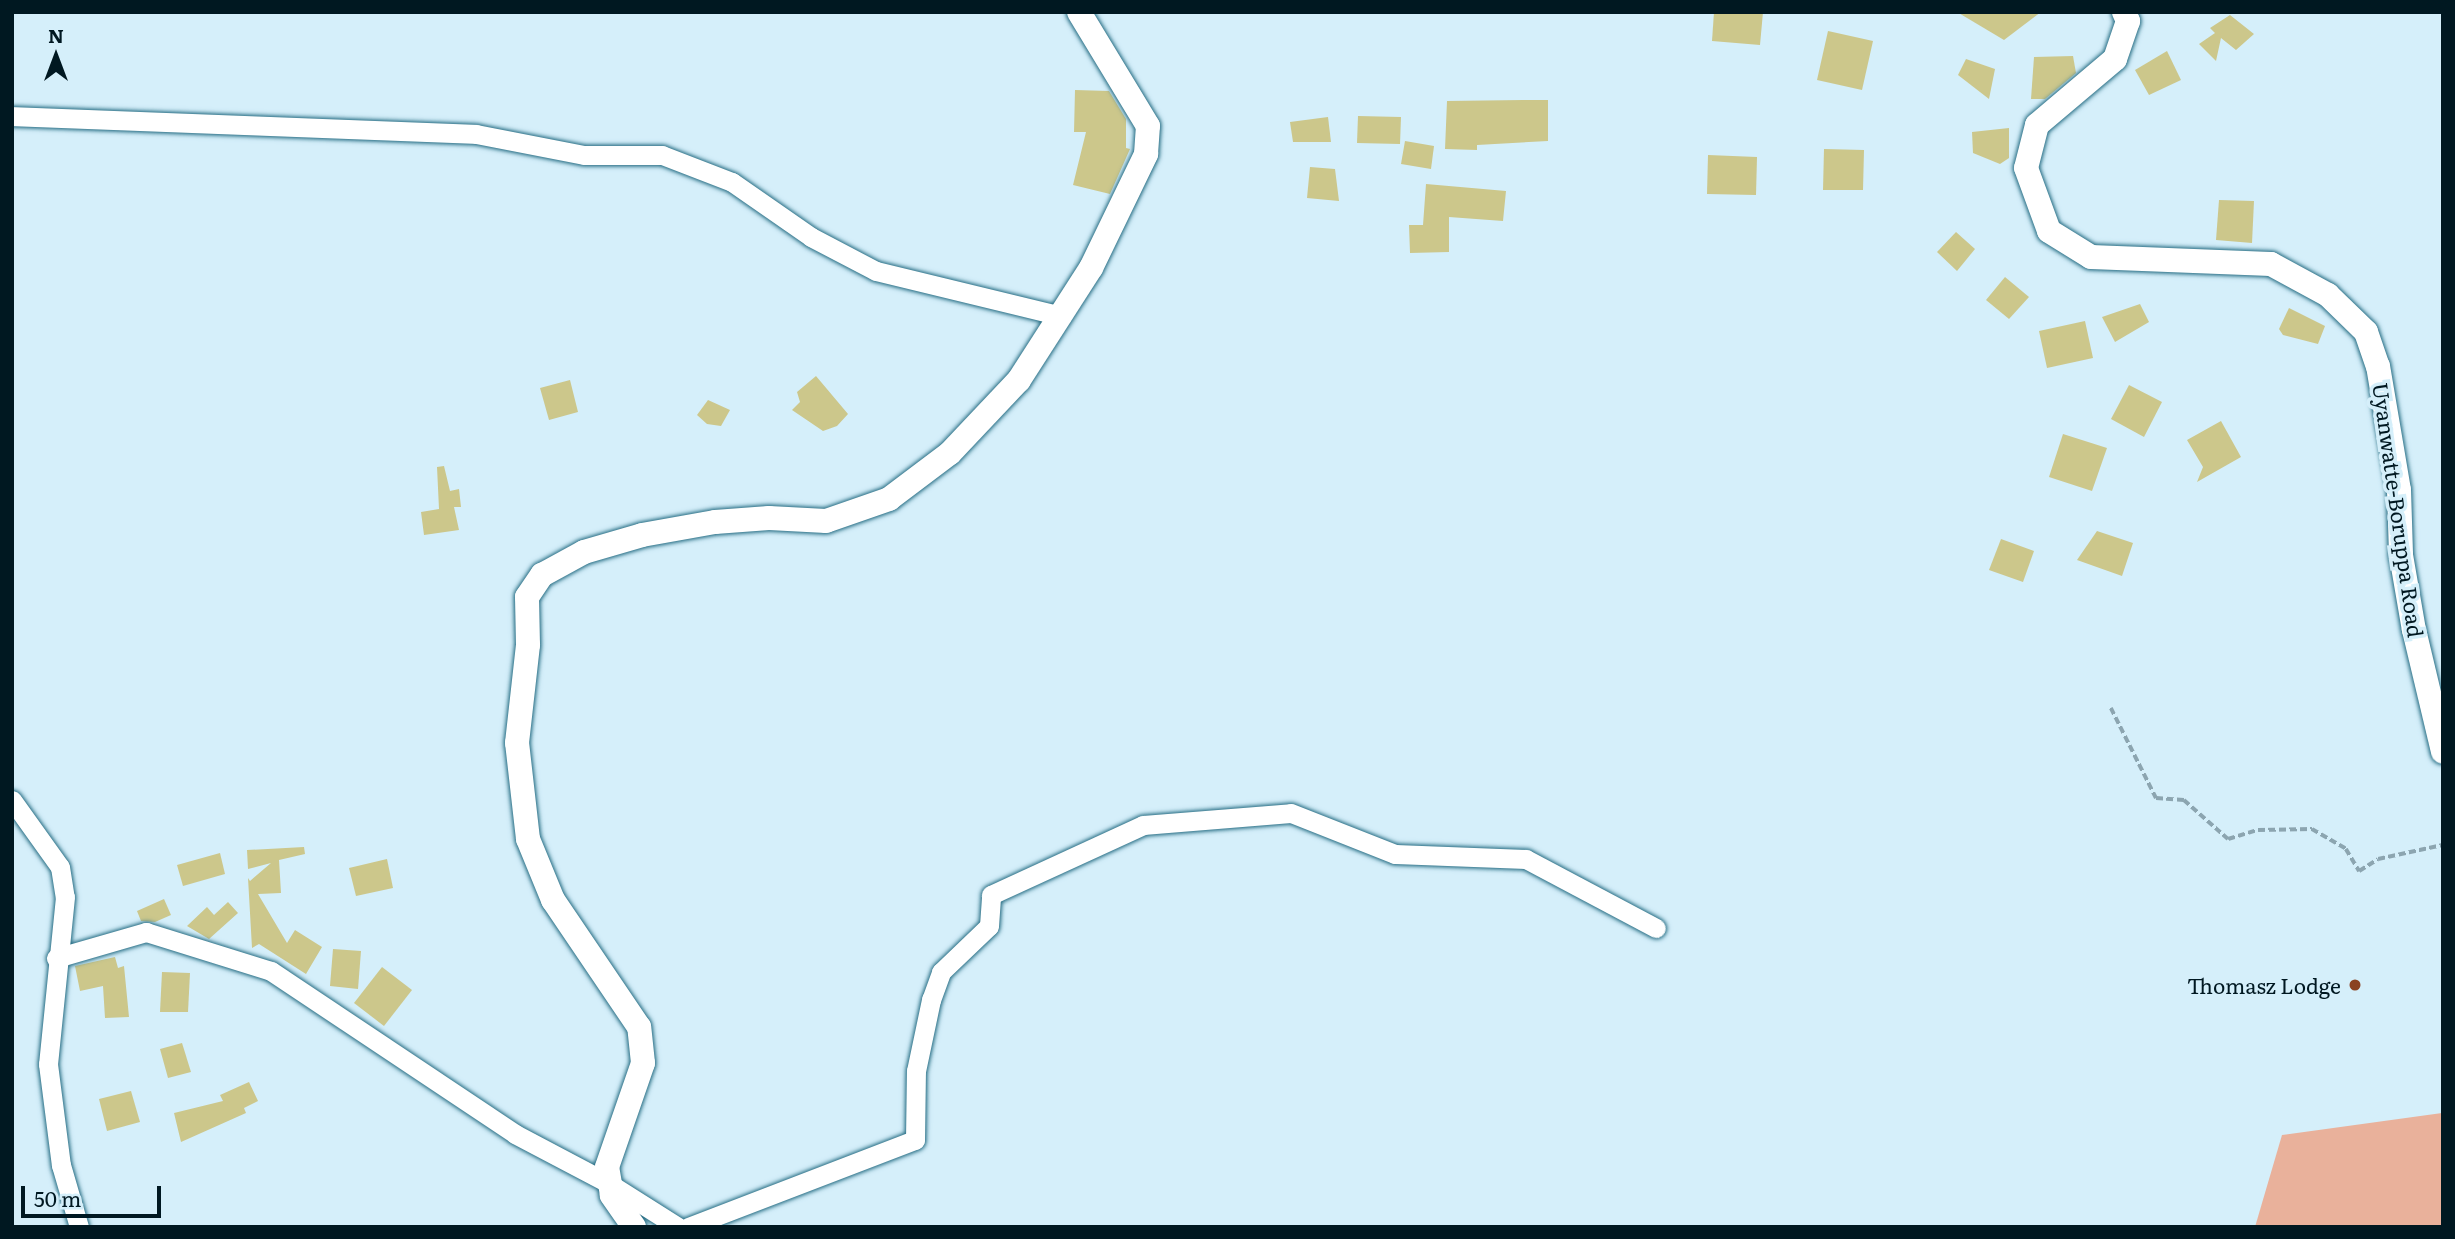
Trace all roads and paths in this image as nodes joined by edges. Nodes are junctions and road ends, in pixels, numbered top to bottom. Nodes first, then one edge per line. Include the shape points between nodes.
1 (1079, 12) edge
2 (2124, 12) edge
3 (12, 116) edge
4 (1062, 316) junction
5 (2111, 708) dead end
6 (2443, 752) edge
7 (12, 800) edge
8 (2443, 845) edge
9 (1656, 928) dead end
10 (56, 958) junction
11 (610, 1184) junction
12 (79, 1227) edge
13 (634, 1227) edge
14 (678, 1227) edge
15 (688, 1227) edge

1 - 4 street via 1149,126 1146,155 1122,210
2 - 6 street, Uyanwatte-Boruppa Road via 2128,21 2115,59 2037,125 2026,168 2049,231 2091,257 2271,264 2328,295 2366,332 2378,366 2399,490 2400,555
3 - 4 street via 476,134 584,155 662,155 732,182 811,237 876,271
4 - 11 street via 1011,389 950,453 889,499 826,521 755,519 642,535 574,558 542,575 527,597 528,645 517,743 528,839 553,900 639,1027 643,1063 607,1167
5 - 8 path via 2156,798 2184,800 2228,839 2258,830 2312,830 2346,849 2359,871 2378,859
7 - 10 street via 60,867 65,897
9 - 15 street via 1527,859 1395,854 1291,813 1143,825 991,895 989,926 941,972 931,999 916,1072 915,1140
10 - 11 street via 146,932 271,971 515,1134
10 - 12 street via 48,1064 61,1165
11 - 13 street
11 - 14 street

